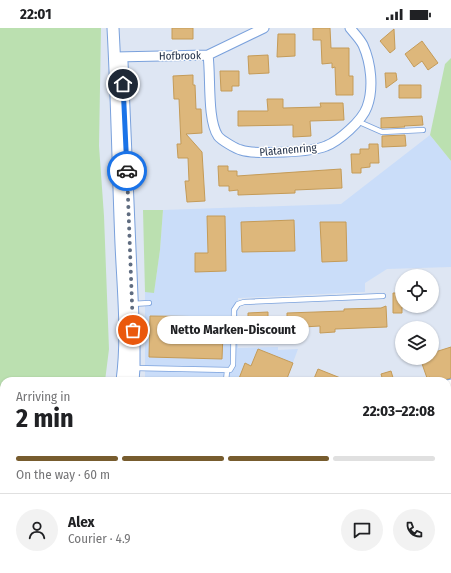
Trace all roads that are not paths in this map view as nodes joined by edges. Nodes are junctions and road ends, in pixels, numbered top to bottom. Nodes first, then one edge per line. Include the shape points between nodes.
1 (113, 28) edge
2 (120, 28) edge
3 (264, 28) edge
4 (350, 28) edge
5 (208, 55) junction
6 (118, 57) junction
7 (357, 121) junction
8 (423, 130) dead end
9 (383, 296) dead end
10 (149, 303) dead end
11 (128, 304) junction
12 (129, 368) junction
13 (226, 371) junction
14 (124, 377) edge
15 (132, 377) edge
16 (226, 377) edge

1 - 6 street
2 - 6 street
3 - 5 street, Hofbrook
4 - 7 street, Platanenring via 362,44 369,64 371,85 367,108
5 - 6 street, Hofbrook
5 - 7 street, Platanenring via 214,128 219,137 241,150 257,153 300,151 326,146 348,132
6 - 11 street via 121,246
7 - 8 lane via 382,132
9 - 13 lane via 238,304 234,310 233,365
10 - 11 lane
11 - 12 street
12 - 13 lane
12 - 14 street
12 - 15 street
13 - 16 lane

